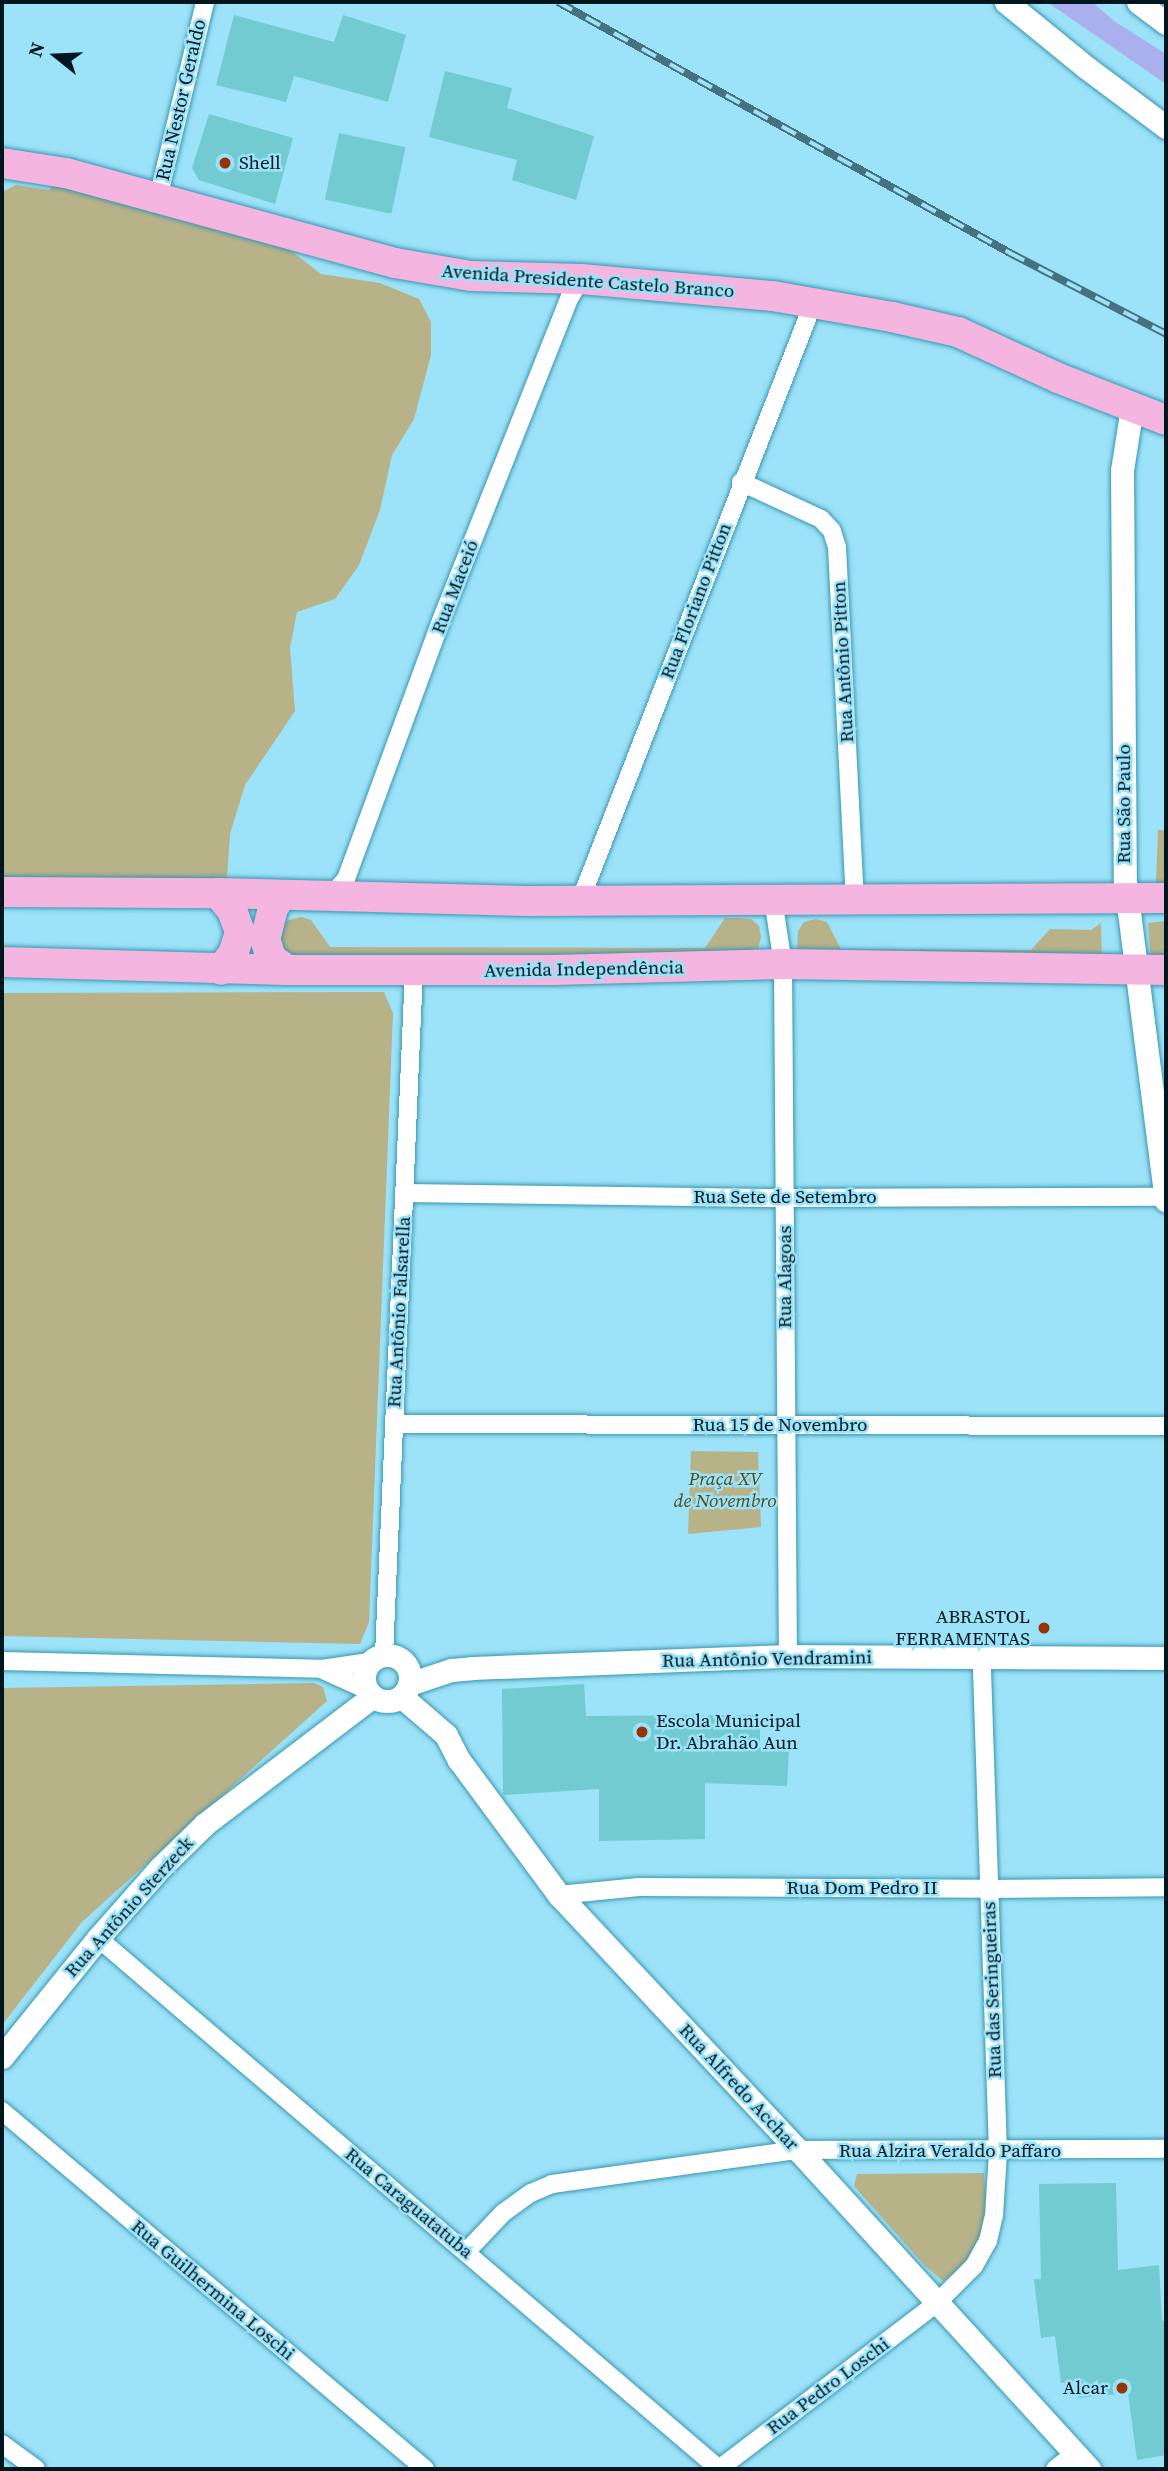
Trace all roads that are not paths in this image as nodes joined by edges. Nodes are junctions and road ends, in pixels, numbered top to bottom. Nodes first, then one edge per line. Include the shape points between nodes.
1 (205, 2) edge
2 (1006, 2) edge
3 (1138, 2) edge
4 (1166, 23) edge
5 (1166, 127) edge
6 (2, 163) edge
7 (158, 198) junction
8 (581, 279) junction
9 (814, 301) junction
10 (1132, 407) junction
11 (1166, 420) edge
12 (741, 482) junction
13 (2, 892) edge
14 (218, 893) junction
15 (282, 895) junction
16 (332, 895) junction
17 (1126, 897) junction
18 (855, 898) junction
19 (1166, 898) edge
20 (773, 899) junction
21 (580, 901) junction
22 (2, 962) edge
23 (782, 964) junction
24 (1134, 969) junction
25 (221, 970) junction
26 (287, 970) junction
27 (414, 970) junction
28 (1166, 970) edge
29 (405, 1193) junction
30 (785, 1198) junction
31 (1166, 1198) edge
32 (394, 1424) junction
33 (785, 1425) junction
34 (1166, 1426) edge
35 (788, 1656) junction
36 (982, 1658) junction
37 (1166, 1658) edge
38 (385, 1659) junction
39 (2, 1661) edge
40 (321, 1669) junction
41 (451, 1670) junction
42 (406, 1690) junction
43 (369, 1693) junction
44 (1166, 1887) edge
45 (988, 1889) junction
46 (559, 1895) junction
47 (98, 1938) junction
48 (2, 2057) edge
49 (2, 2111) edge
50 (1166, 2149) edge
51 (798, 2150) junction
52 (998, 2152) junction
53 (467, 2251) junction
54 (937, 2302) junction
55 (2, 2444) edge
56 (1081, 2462) edge
57 (36, 2469) edge
58 (425, 2469) edge
59 (719, 2469) edge
60 (1055, 2469) edge

1 - 7 street, Rua Nestor Geraldo
2 - 5 street
3 - 4 street
6 - 7 main road, Avenida Presidente Castelo Branco via 66,173
7 - 8 main road, Avenida Presidente Castelo Branco via 395,263 471,276
8 - 9 main road, Avenida Presidente Castelo Branco
8 - 16 street, Rua Maceió via 444,613 346,879
9 - 10 main road, Avenida Presidente Castelo Branco via 958,332
9 - 12 street, Rua Floriano Pitton
10 - 11 main road, Avenida Presidente Castelo Branco
10 - 17 street, Rua São Paulo via 1122,470
12 - 18 street, Rua Antônio Pitton via 821,519 838,547
12 - 21 street, Rua Floriano Pitton
13 - 14 main road
14 - 15 main road
14 - 25 main road via 232,910 240,932 234,952
15 - 16 main road
15 - 26 main road via 273,908 265,939 271,958
16 - 21 main road
17 - 18 main road
17 - 19 main road
17 - 24 street, Rua São Paulo
18 - 20 main road
20 - 21 main road
20 - 23 street, Rua Alagoas
22 - 25 main road, Avenida Independência
23 - 24 main road, Avenida Independência
23 - 27 main road, Avenida Independência
23 - 30 street, Rua Alagoas
24 - 28 main road, Avenida Independência
24 - 31 street, Rua São Paulo
25 - 26 main road, Avenida Independência
26 - 27 main road, Avenida Independência
27 - 29 street, Rua Antônio Falsarella
29 - 30 street, Rua Sete de Setembro
29 - 32 street, Rua Antônio Falsarella
30 - 31 street, Rua Sete de Setembro
30 - 33 street, Rua Alagoas
32 - 33 street, Rua 15 de Novembro
32 - 38 street, Rua Antônio Falsarella
33 - 34 street, Rua 15 de Novembro
33 - 35 street, Rua Alagoas
35 - 36 street, Rua Antônio Vendramini
35 - 41 street, Rua Antônio Vendramini
36 - 37 street, Rua Antônio Vendramini
36 - 45 street, Rua das Seringueiras
38 - 40 street
38 - 41 street, Rua Antônio Vendramini
38 - 42 street via 410,1675
38 - 43 street via 363,1681
39 - 40 street
40 - 43 street
41 - 42 street, Rua Antônio Vendramini
42 - 43 street via 390,1702
42 - 46 street, Rua Alfredo Acchar via 446,1735 459,1760
43 - 47 street, Rua Antônio Sterzeck via 205,1824
44 - 45 street, Rua Dom Pedro II
45 - 46 street, Rua Dom Pedro II via 639,1887
45 - 52 street, Rua das Seringueiras
46 - 51 street, Rua Alfredo Acchar
47 - 48 street, Rua Antônio Sterzeck
47 - 53 street, Rua Caraguatatuba
49 - 58 street, Rua Guilhermina Loschi
50 - 52 street, Rua Alzira Veraldo Paffaro
51 - 52 street, Rua Alzira Veraldo Paffaro
51 - 53 street, Rua Alzira Veraldo Paffaro via 552,2184 503,2213
51 - 54 street, Rua Alfredo Acchar
52 - 54 street, Rua das Seringueiras via 988,2241 974,2266
53 - 59 street, Rua Caraguatatuba
54 - 56 street, Rua Alfredo Acchar
54 - 59 street, Rua Pedro Loschi
55 - 57 street
56 - 60 street

